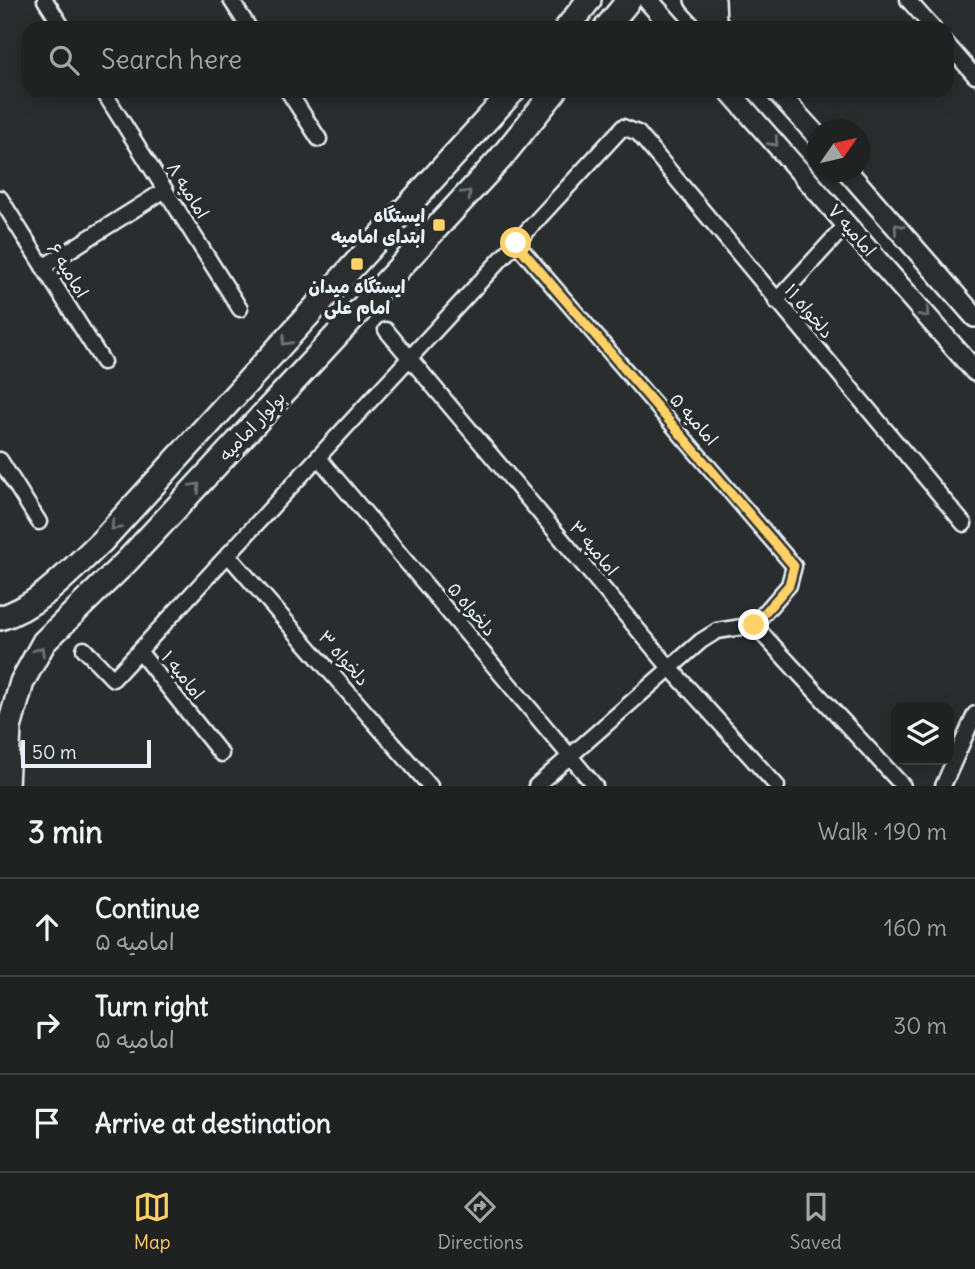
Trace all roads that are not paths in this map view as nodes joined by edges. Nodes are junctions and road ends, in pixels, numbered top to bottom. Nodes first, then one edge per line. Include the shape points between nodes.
1 (45, 0) edge
2 (231, 0) edge
3 (565, 0) edge
4 (589, 0) edge
5 (629, 0) edge
6 (648, 0) edge
7 (695, 0) edge
8 (908, 0) edge
9 (716, 16) edge
10 (58, 21) edge
11 (244, 21) edge
12 (560, 21) edge
13 (572, 21) edge
14 (612, 21) edge
15 (667, 21) edge
16 (927, 21) edge
17 (954, 52) edge
18 (975, 76) edge
19 (107, 98) edge
20 (293, 98) edge
21 (507, 98) edge
22 (549, 98) edge
23 (735, 98) edge
24 (782, 98) edge
25 (807, 126) edge
26 (319, 139) dead end
27 (857, 182) edge
28 (165, 190) junction
29 (0, 198) edge
30 (847, 224) junction
31 (516, 243) junction
32 (43, 267) junction
33 (776, 301) junction
34 (240, 309) dead end
35 (975, 317) edge
36 (386, 330) dead end
37 (408, 360) junction
38 (103, 362) dead end
39 (975, 371) edge
40 (318, 457) junction
41 (0, 460) edge
42 (39, 522) dead end
43 (964, 524) dead end
44 (228, 555) junction
45 (0, 618) edge
46 (754, 625) junction
47 (84, 649) dead end
48 (139, 652) junction
49 (670, 668) junction
50 (11, 684) edge
51 (975, 714) edge
52 (221, 754) dead end
53 (571, 756) junction
54 (6, 786) edge
55 (430, 786) edge
56 (536, 786) edge
57 (595, 786) edge
58 (777, 786) edge
59 (902, 786) edge
60 (943, 786) edge

1 - 10 street
2 - 11 street
3 - 12 main road
4 - 13 main road
5 - 14 main road
6 - 15 street
7 - 9 street
8 - 16 street
17 - 18 street
19 - 28 street, امامیه ۸
20 - 26 street
21 -> 45 main road, بولوار امامیه via 102,541 64,577 16,613
50 -> 22 main road, بولوار امامیه via 44,642 127,561 500,159
23 -> 30 street, امامیه ۷
24 - 25 street
35 -> 27 street, امامیه ۷
28 - 32 street
28 - 34 street, امامیه ۸
29 - 32 street, امامیه ۶
30 - 33 street
30 -> 39 street, امامیه ۷
31 - 33 street, دلخواه ۱۱ via 623,127 638,133
31 - 37 street
31 - 46 street, امامیه ۵ via 794,566 789,585
32 - 38 street, امامیه ۶
33 - 43 street, دلخواه ۱۱
36 - 37 street, امامیه ۳
37 - 40 street
37 - 49 street, امامیه ۳
40 - 44 street
40 - 53 street, دلخواه ۵
41 - 42 street
44 - 48 street
44 - 55 street, دلخواه ۳
46 - 49 street via 717,631
46 - 59 street
47 - 48 street, امامیه ۱ via 113,680
48 - 52 street, امامیه ۱
49 - 53 street
49 - 58 street, امامیه ۳
50 - 54 main road, بولوار امامیه
51 - 60 street
53 - 56 street
53 - 57 street, دلخواه ۵

